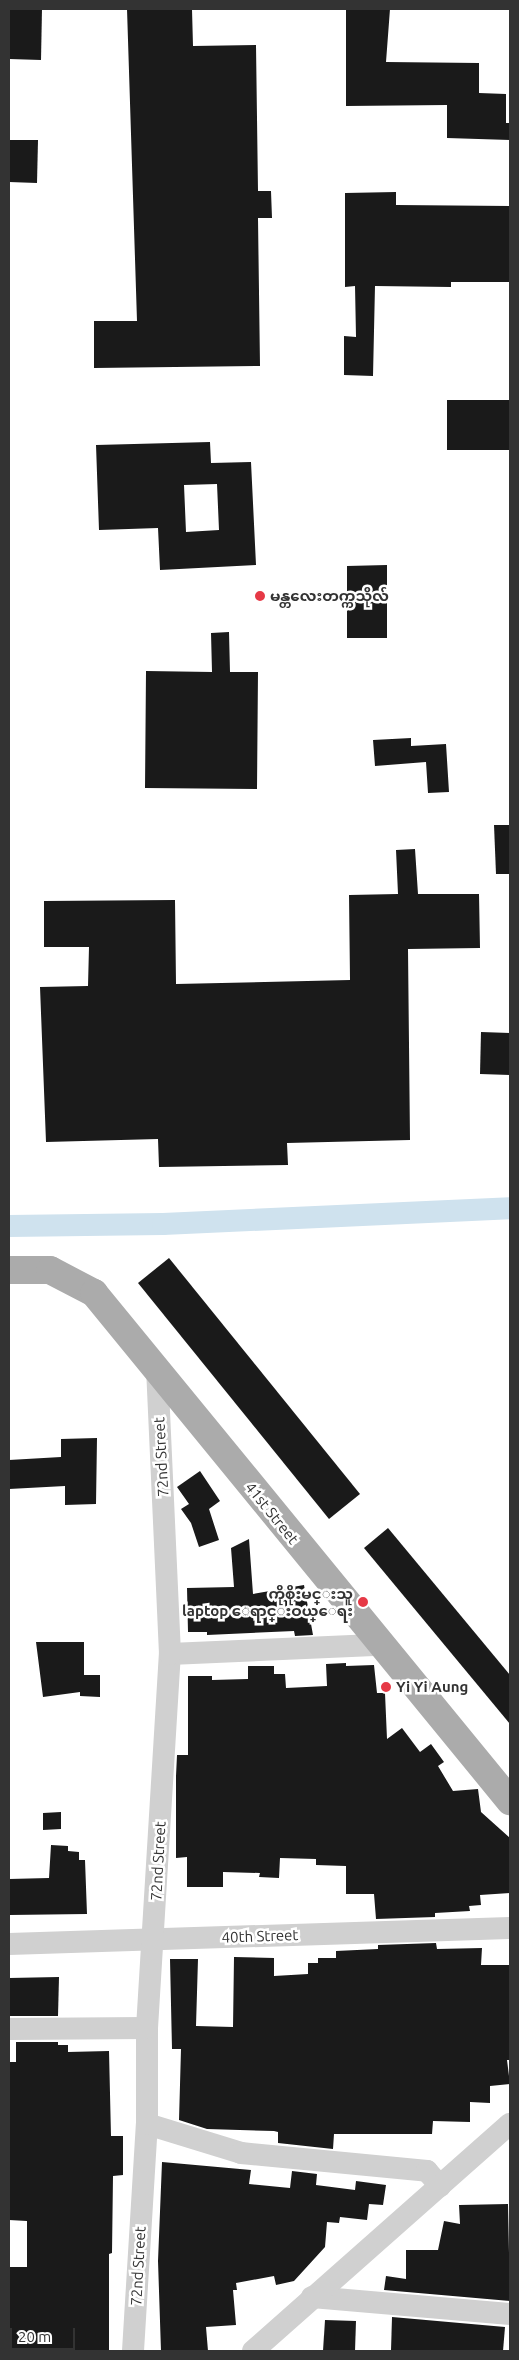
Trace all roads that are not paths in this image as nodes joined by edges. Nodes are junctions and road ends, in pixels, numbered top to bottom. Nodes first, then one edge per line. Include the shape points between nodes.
1 (9, 1270) edge
2 (157, 1371) junction
3 (380, 1645) junction
4 (170, 1654) junction
5 (510, 1801) edge
6 (510, 1928) edge
7 (154, 1940) junction
8 (9, 1944) edge
9 (146, 2028) junction
10 (9, 2029) edge
11 (147, 2124) junction
12 (510, 2124) edge
13 (440, 2186) junction
14 (312, 2298) junction
15 (510, 2314) edge
16 (133, 2351) edge
17 (253, 2351) edge

1 - 2 main road, 41st Street via 50,1270 94,1293
2 - 3 main road, 41st Street
2 - 4 street, 72nd Street
3 - 4 street
3 - 5 main road, 41st Street
4 - 7 street, 72nd Street
6 - 7 street, 40th Street
7 - 8 street, 40th Street
7 - 9 street, 72nd Street
9 - 10 street
9 - 11 street, 72nd Street
11 - 13 street via 241,2153 427,2172
11 - 16 street, 72nd Street
12 - 13 street
13 - 14 street
14 - 15 street
14 - 17 street

